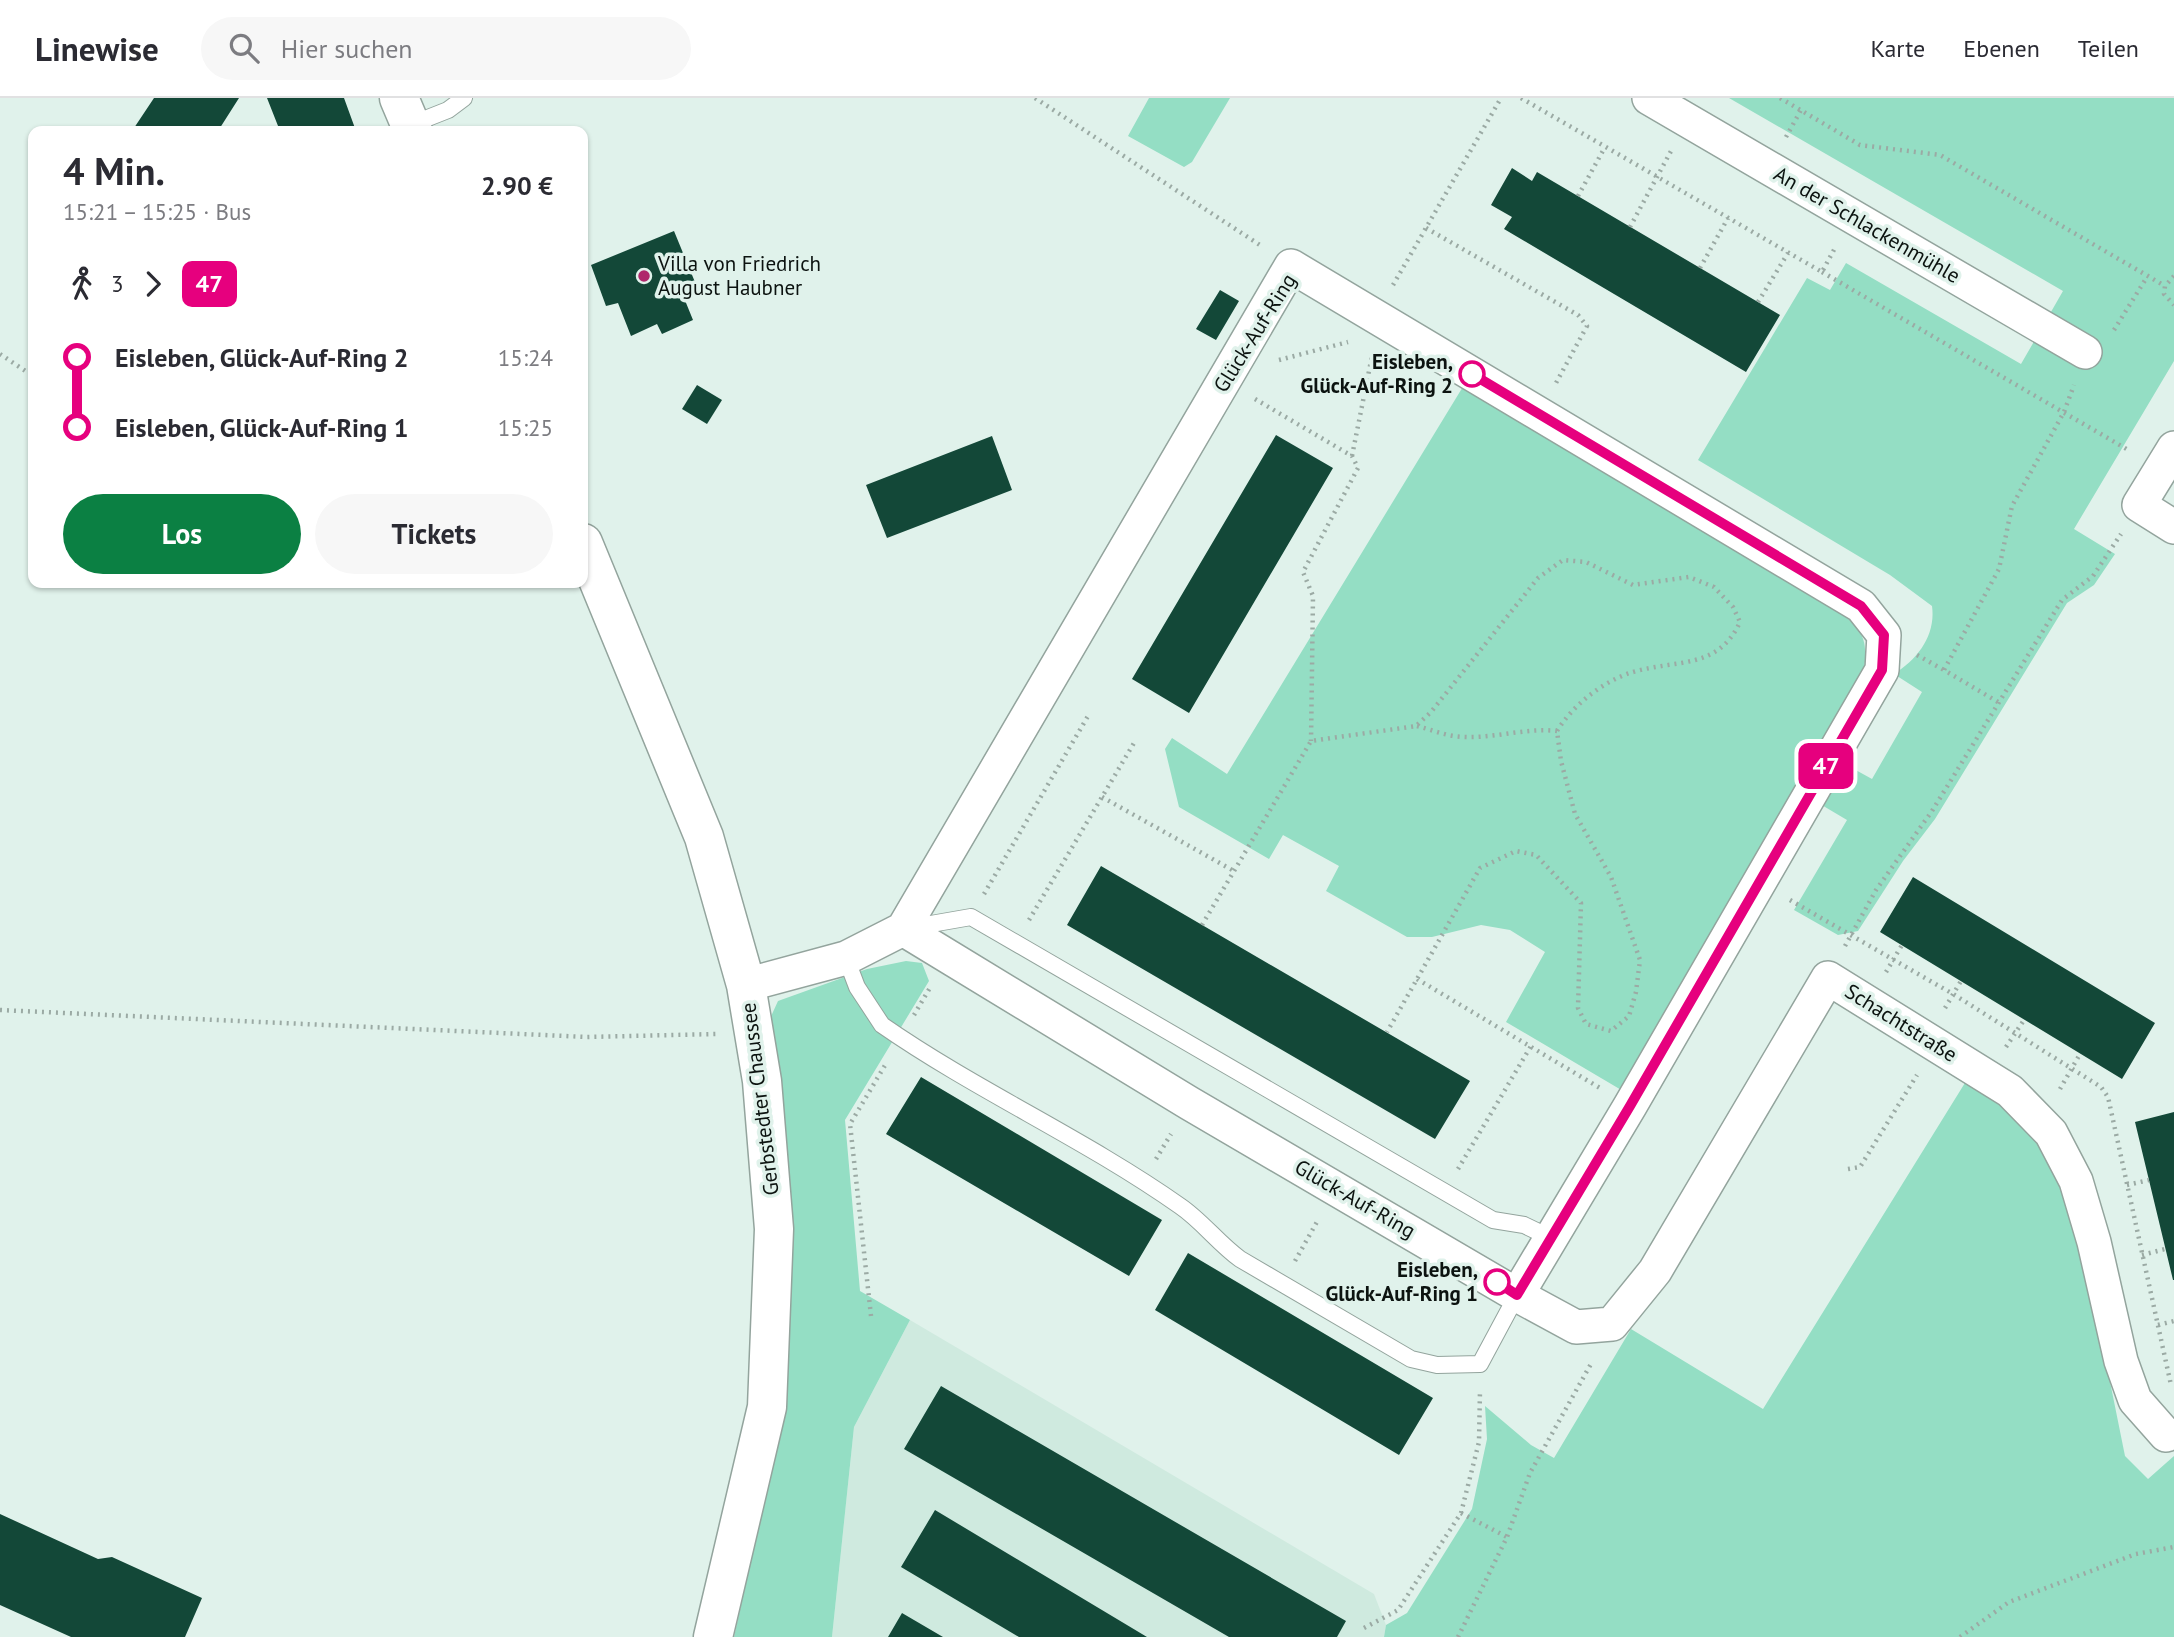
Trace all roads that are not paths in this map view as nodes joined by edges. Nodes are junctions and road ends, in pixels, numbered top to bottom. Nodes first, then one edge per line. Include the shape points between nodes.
1 (464, 98) edge
2 (1649, 98) edge
3 (408, 118) edge
4 (2085, 352) road end
5 (2167, 459) edge
6 (2174, 527) edge
7 (588, 555) edge
8 (903, 929) junction
9 (846, 958) junction
10 (746, 985) junction
11 (1551, 1238) junction
12 (1517, 1295) junction
13 (2166, 1435) dead end
14 (713, 1637) edge

1 - 3 lane via 448,110
2 - 4 street, An der Schlackenmühle
5 - 6 street via 2139,505
7 - 10 main road, Gerbstedter Chaussee via 704,837
8 - 9 street
8 - 11 lane via 971,917 1493,1220 1524,1225
8 - 11 street, Glück-Auf-Ring via 1291,266 1861,606 1884,635 1882,670
8 - 12 street, Glück-Auf-Ring
9 - 10 street
9 - 12 lane via 881,1025 1143,1181 1182,1207 1240,1259 1410,1359 1437,1365 1480,1364
10 - 14 main road, Gerbstedter Chaussee via 762,1081 774,1229 767,1407
11 - 12 street, Glück-Auf-Ring
12 - 13 street, Schachtstraße via 1576,1328 1612,1324 1655,1272 1828,978 2010,1091 2052,1133 2076,1181 2135,1400

